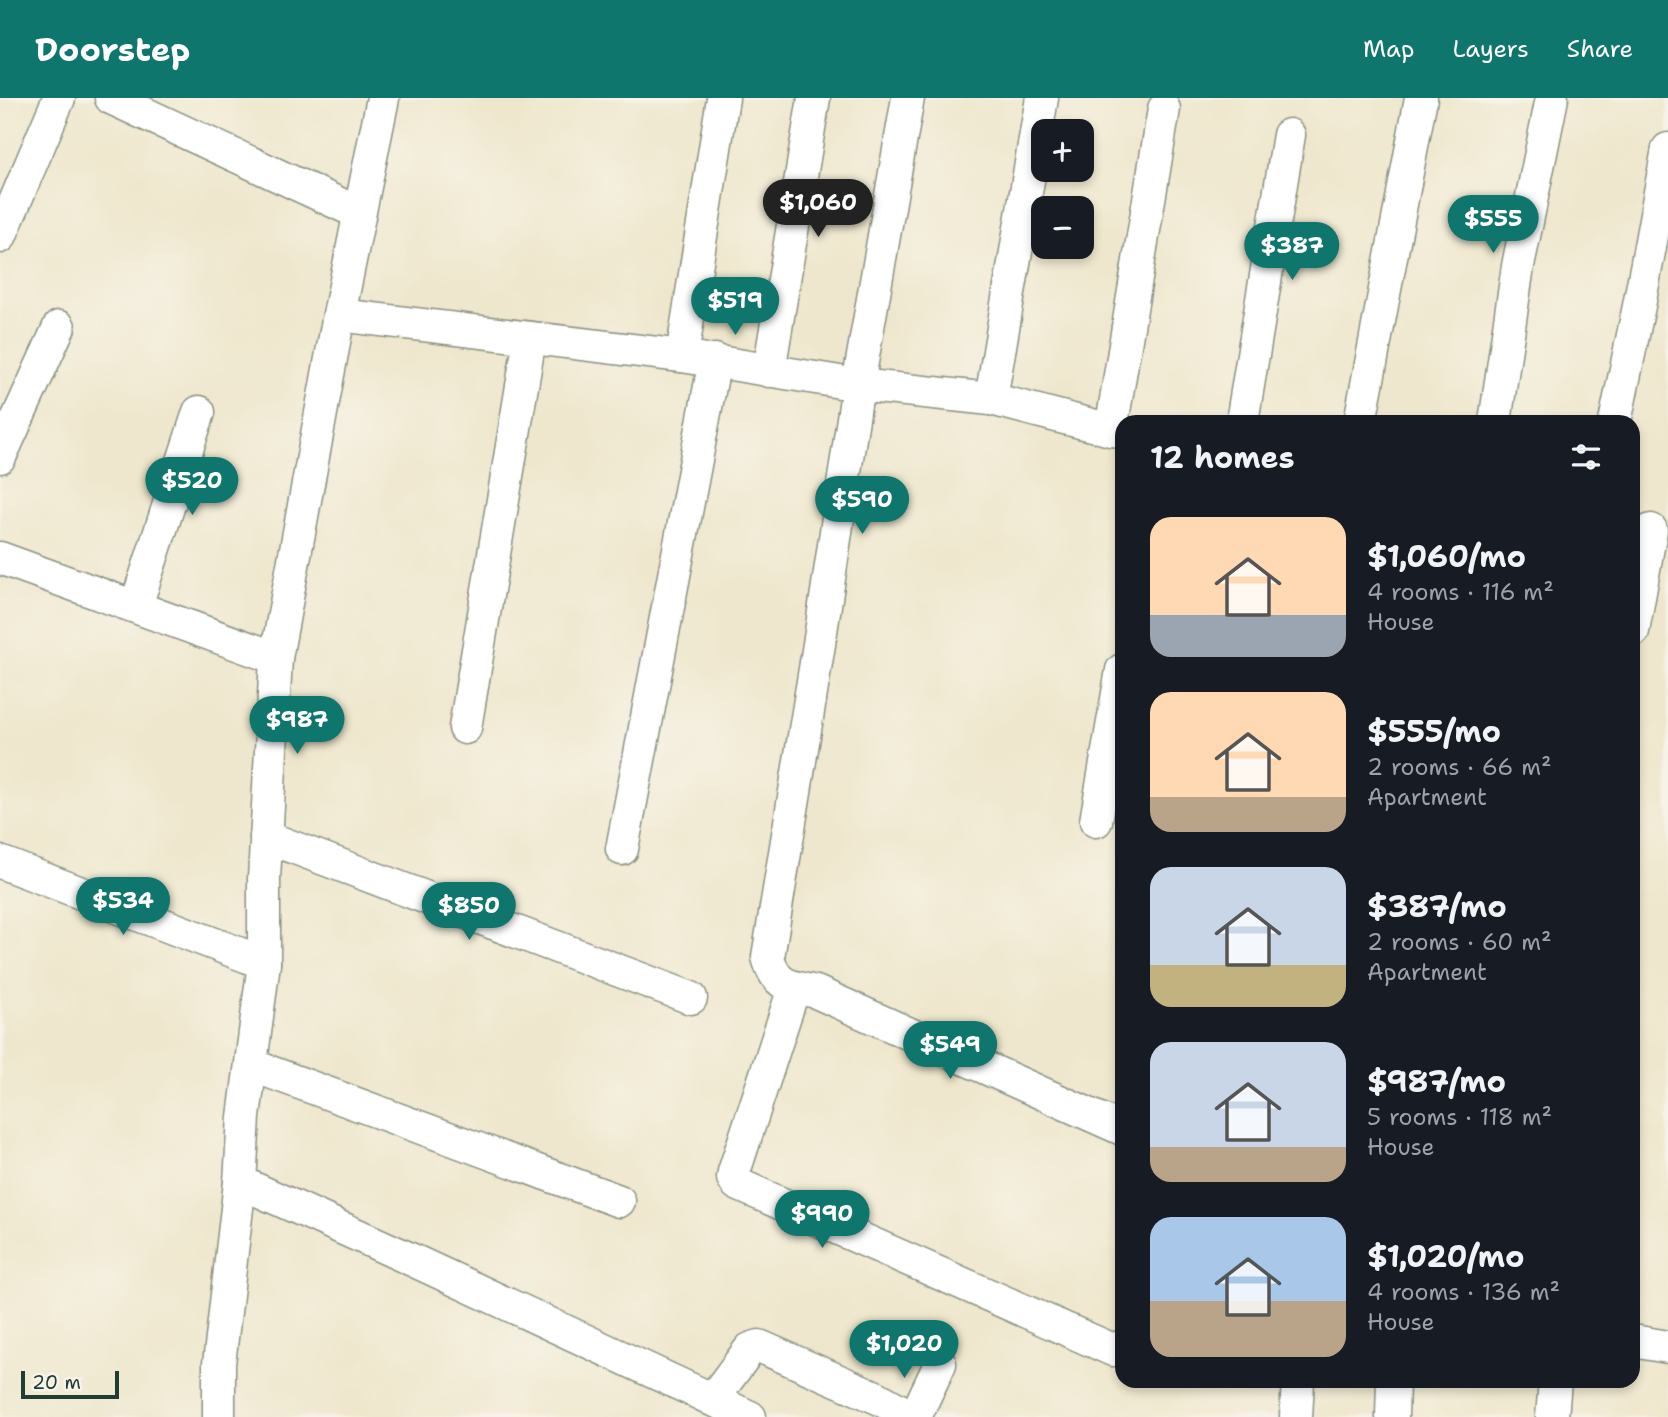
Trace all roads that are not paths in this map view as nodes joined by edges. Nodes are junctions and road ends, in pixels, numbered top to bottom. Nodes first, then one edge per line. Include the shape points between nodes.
1 (60, 98) edge
2 (111, 98) edge
3 (383, 98) edge
4 (723, 98) edge
5 (814, 98) edge
6 (908, 98) edge
7 (1042, 98) edge
8 (1421, 98) edge
9 (1552, 98) edge
10 (1164, 109) dead end
11 (1289, 135) dead end
12 (1668, 149) edge
13 (359, 213) junction
14 (0, 237) edge
15 (339, 315) junction
16 (59, 327) dead end
17 (530, 338) junction
18 (682, 356) junction
19 (715, 360) junction
20 (769, 371) junction
21 (858, 385) junction
22 (990, 399) junction
23 (199, 412) dead end
24 (1119, 415) edge
25 (1243, 415) edge
26 (1361, 415) edge
27 (1496, 415) edge
28 (1616, 415) edge
29 (1115, 430) edge
30 (0, 457) edge
31 (1650, 530) edge
32 (0, 558) edge
33 (1640, 589) edge
34 (136, 606) junction
35 (276, 658) junction
36 (1115, 711) edge
37 (465, 728) dead end
38 (1096, 821) dead end
39 (266, 837) junction
40 (622, 849) dead end
41 (0, 862) edge
42 (264, 963) junction
43 (794, 988) junction
44 (691, 998) dead end
45 (251, 1065) junction
46 (1115, 1126) edge
47 (240, 1182) junction
48 (619, 1201) dead end
49 (1640, 1342) edge
50 (1668, 1347) edge
51 (1115, 1349) edge
52 (940, 1364) dead end
53 (1298, 1388) edge
54 (1394, 1388) edge
55 (1554, 1388) edge
56 (712, 1399) junction
57 (219, 1417) edge
58 (750, 1417) edge
59 (914, 1417) edge
60 (1296, 1417) edge
61 (1392, 1417) edge
62 (1552, 1417) edge

1 - 14 street
2 - 13 street
3 - 13 street
4 - 18 street
5 - 20 street
6 - 21 street
7 - 22 street
8 - 26 street
9 - 27 street via 1518,266
10 - 24 street
11 - 25 street
12 - 28 street
13 - 15 street
15 - 17 street
15 - 35 street
16 - 30 street
17 - 18 street
17 - 37 street
18 - 19 street
19 - 20 street
19 - 40 street
20 - 21 street
21 - 22 street
21 - 43 street via 768,957 779,981
22 - 29 street
23 - 34 street
31 - 33 street
32 - 34 street
34 - 35 street
35 - 39 street
36 - 38 street
39 - 42 street
39 - 44 street
41 - 42 street
42 - 45 street
43 - 46 street via 816,992
43 - 51 street via 734,1172 737,1184
45 - 47 street
45 - 48 street
47 - 56 street
47 - 57 street via 219,1364
49 - 50 street
52 - 59 street
53 - 60 street
54 - 61 street
55 - 62 street
56 - 58 street
56 - 59 street via 750,1349 759,1346

